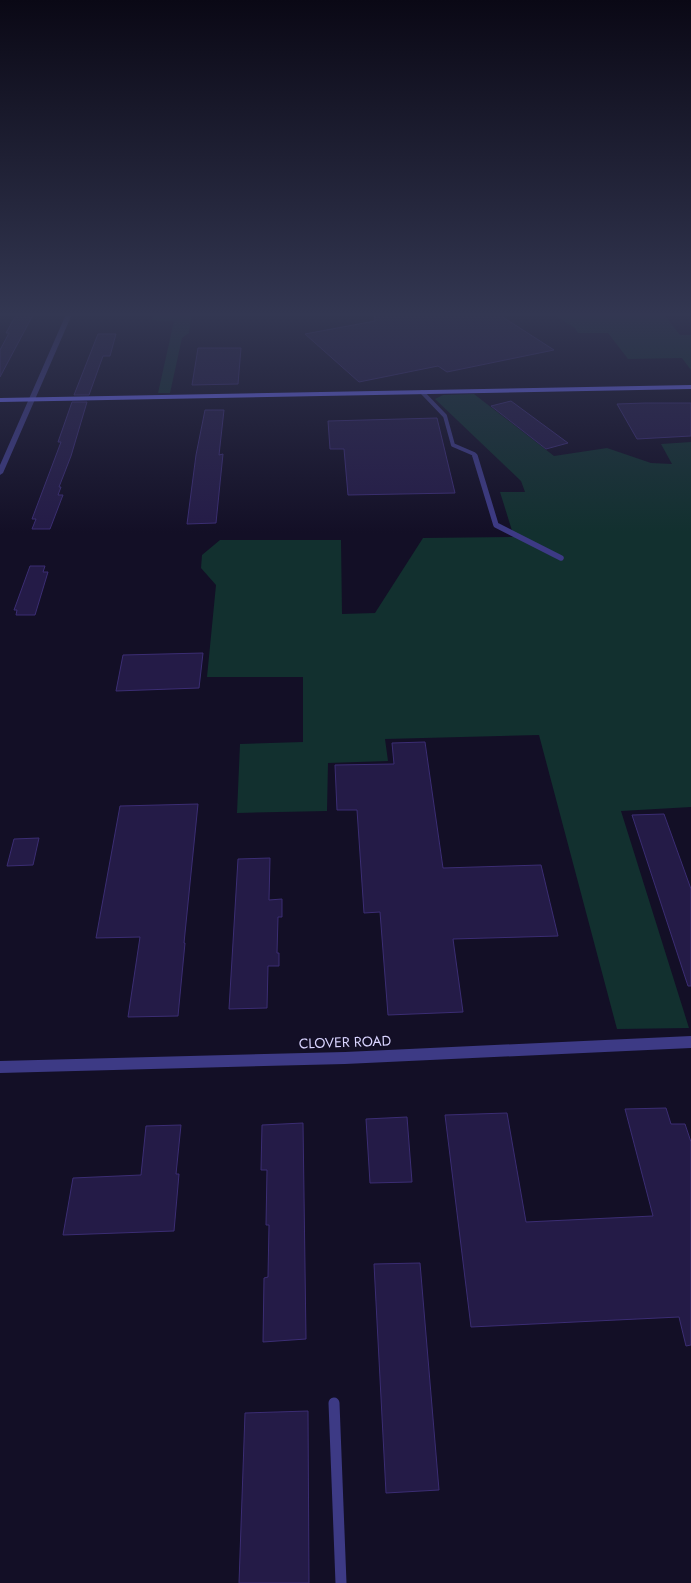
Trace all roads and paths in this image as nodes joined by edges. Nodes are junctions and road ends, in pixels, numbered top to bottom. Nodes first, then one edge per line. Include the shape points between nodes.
1 (38, 386) edge
2 (691, 386) edge
3 (422, 392) junction
4 (32, 399) junction
5 (0, 400) edge
6 (0, 473) edge
7 (561, 558) dead end
8 (691, 1042) edge
9 (0, 1066) edge
10 (334, 1404) dead end
11 (341, 1583) edge

1 - 4 street
2 - 3 street
3 - 4 street
3 - 7 lane via 445,416 453,445 474,454 496,524
4 - 5 street
4 - 6 street
8 - 9 street, CLOVER ROAD via 330,1058
10 - 11 lane

